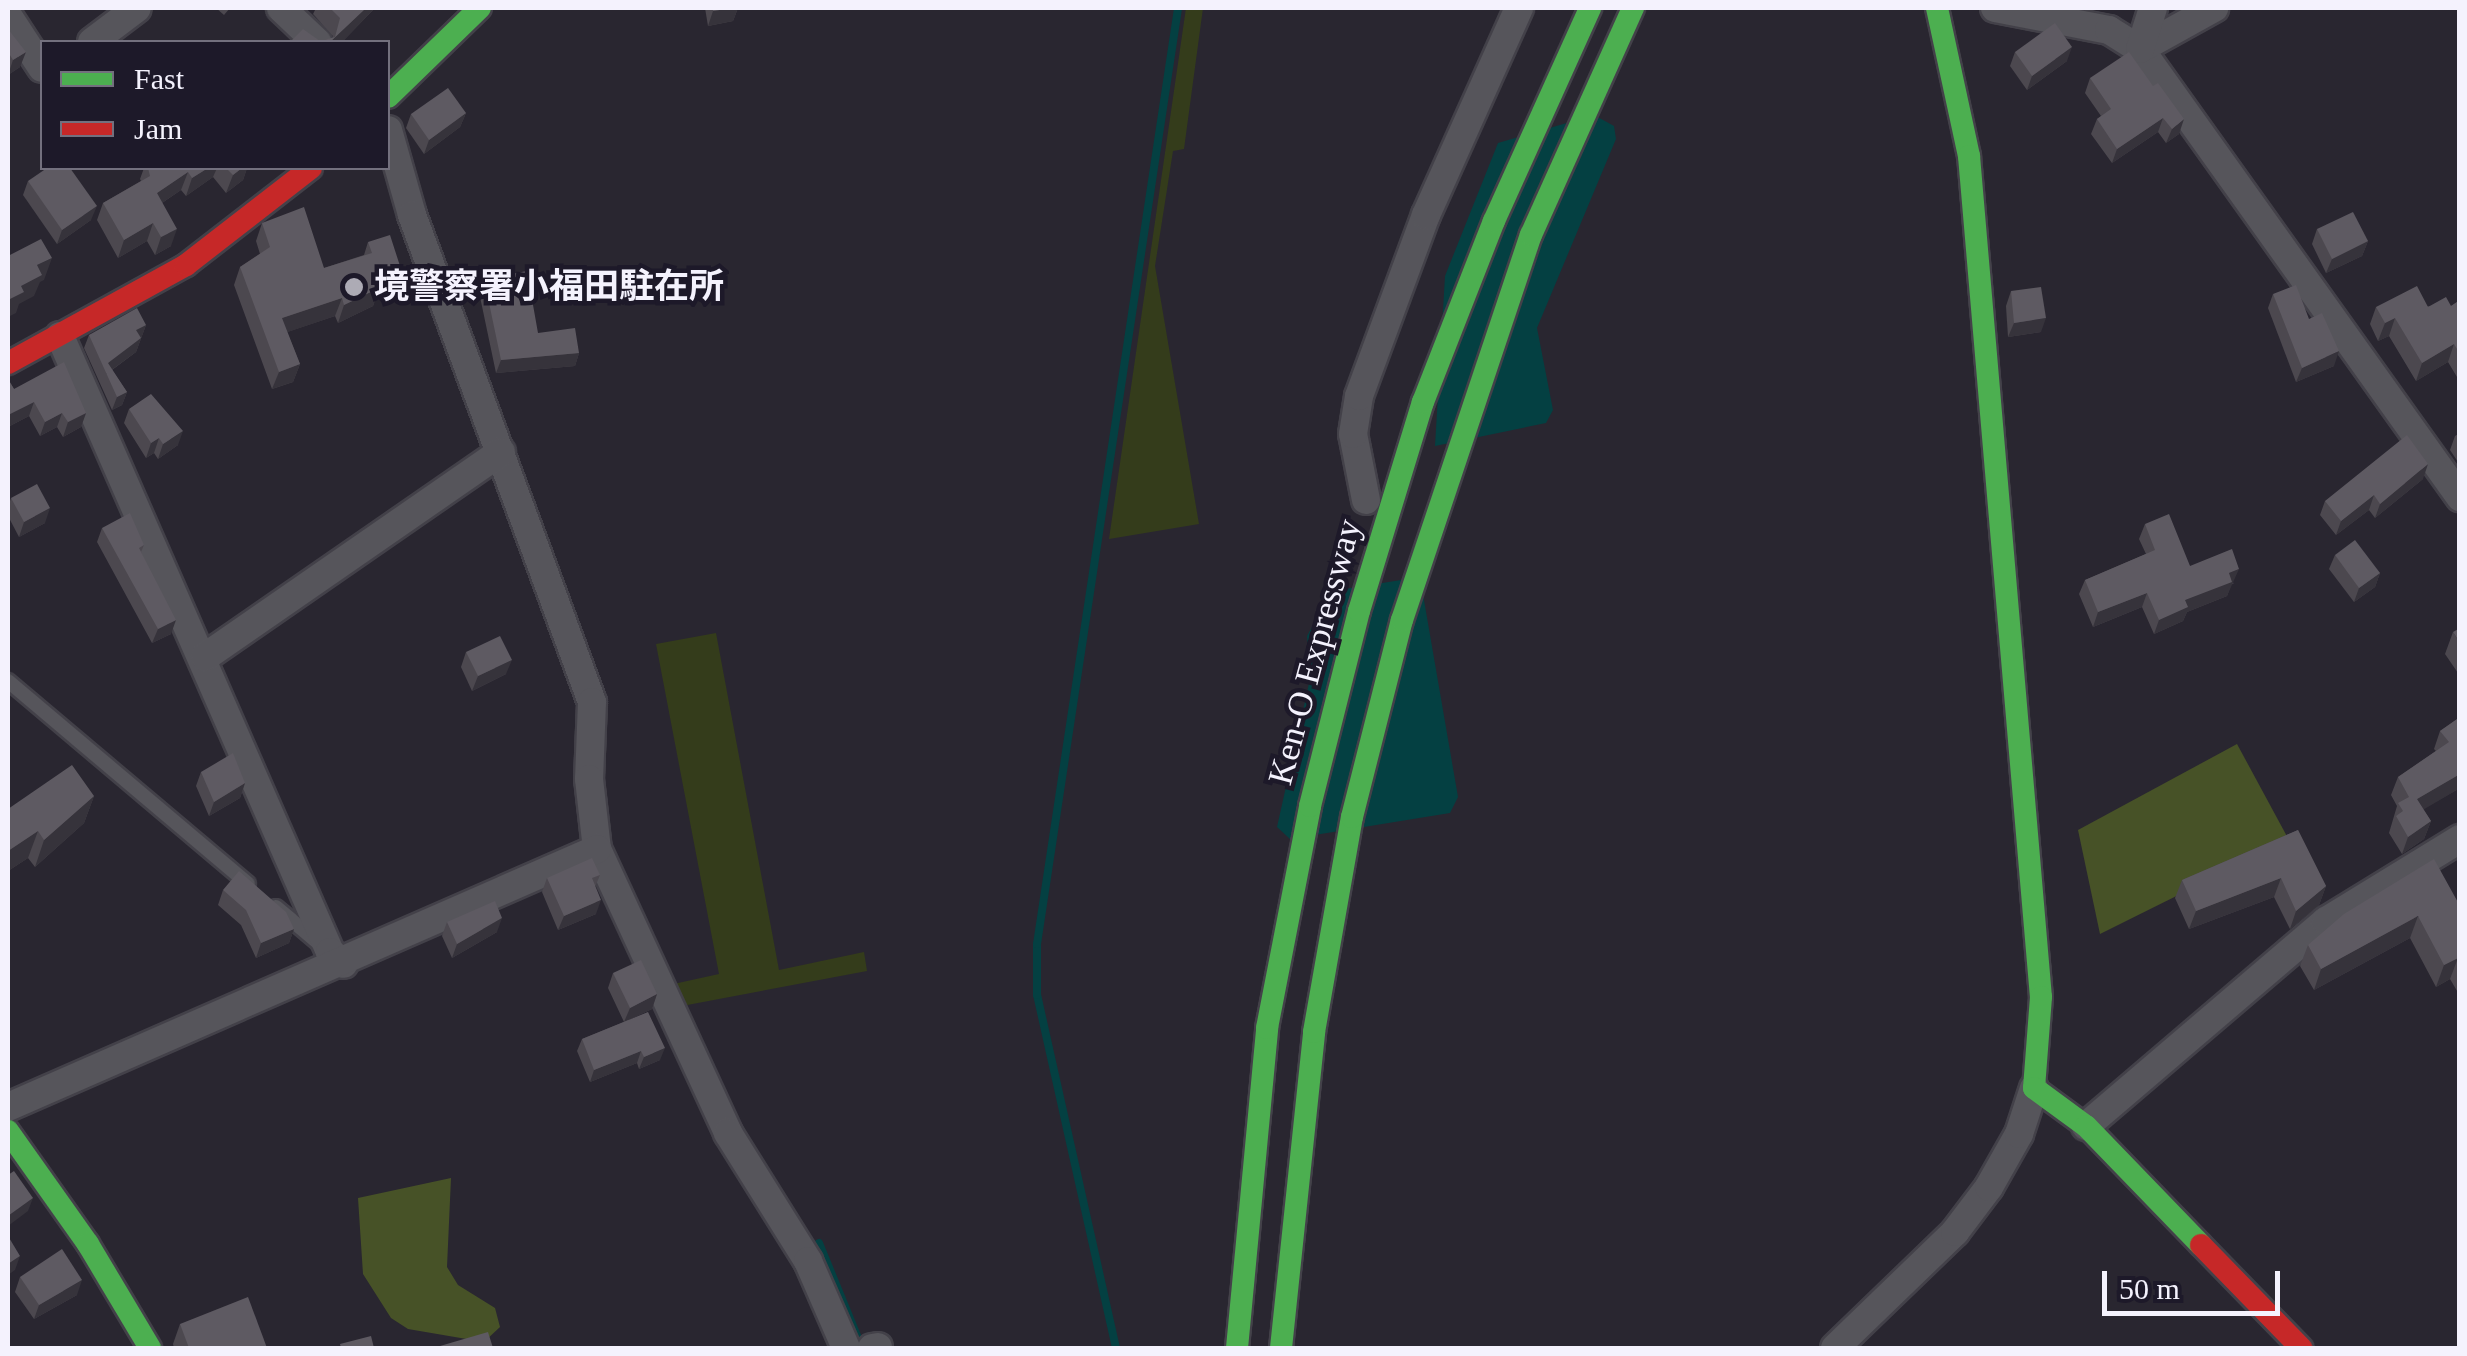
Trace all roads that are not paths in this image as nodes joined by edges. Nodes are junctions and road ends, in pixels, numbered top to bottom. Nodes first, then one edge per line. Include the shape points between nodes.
1 (137, 8) edge
2 (281, 8) edge
3 (480, 8) edge
4 (1518, 8) edge
5 (1590, 8) edge
6 (1632, 8) edge
7 (1937, 8) edge
8 (1995, 8) edge
9 (2153, 8) edge
10 (2214, 8) edge
11 (8, 16) edge
12 (95, 40) edge
13 (316, 40) edge
14 (2140, 49) junction
15 (40, 65) edge
16 (390, 95) edge
17 (390, 137) edge
18 (309, 170) edge
19 (60, 336) junction
20 (8, 362) edge
21 (501, 452) junction
22 (2460, 497) edge
23 (1366, 500) dead end
24 (206, 657) junction
25 (8, 682) edge
26 (2460, 839) edge
27 (597, 850) junction
28 (337, 958) junction
29 (2034, 1088) junction
30 (8, 1108) edge
31 (2086, 1126) junction
32 (8, 1131) edge
33 (150, 1348) edge
34 (846, 1348) edge
35 (1237, 1348) edge
36 (1281, 1348) edge
37 (1835, 1348) edge
38 (2301, 1348) edge

1 - 12 street
2 - 13 street
3 - 16 main road
4 - 23 street via 1426,215 1359,396 1353,434
5 - 35 main road, Ken-O Expressway via 1494,221 1423,402 1359,611 1310,806 1267,1028
6 - 36 main road via 1531,235 1402,620 1352,817 1314,1032
7 - 29 main road via 1968,156 2041,997
8 - 14 street via 2108,30
9 - 14 street
10 - 14 street
11 - 15 street
14 - 22 street
17 - 21 street via 412,215
18 - 19 main road via 186,265
19 - 20 main road
19 - 24 street
21 - 24 street
21 - 27 street via 592,702 588,779
24 - 28 street
25 - 28 lane
26 - 31 street via 2326,921
27 - 28 street
27 - 34 street via 728,1133 808,1261
28 - 30 street
29 - 31 main road
29 - 37 street via 2019,1134 1989,1188 1954,1232
31 - 38 main road
32 - 33 main road via 88,1244

